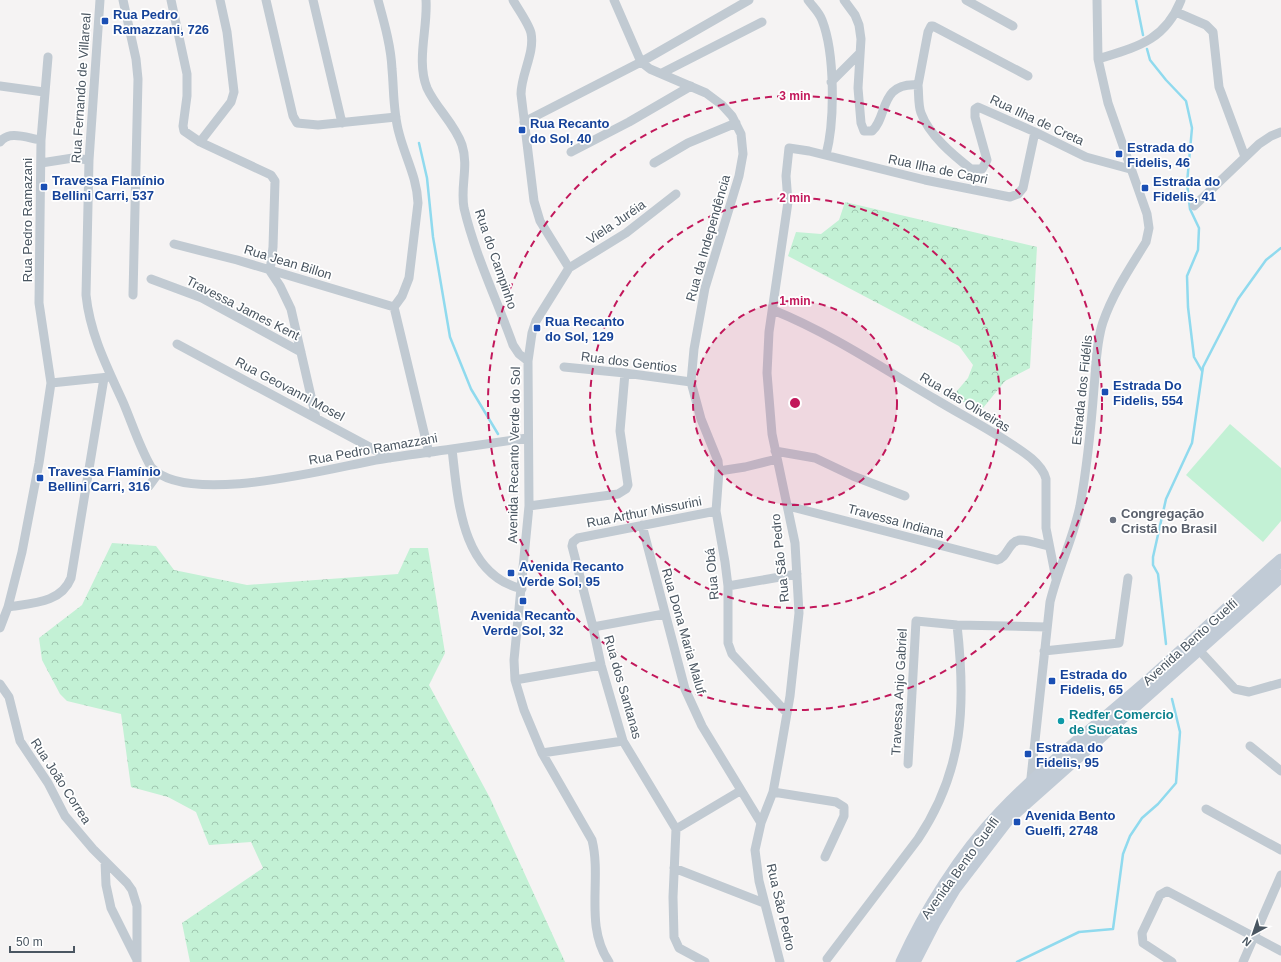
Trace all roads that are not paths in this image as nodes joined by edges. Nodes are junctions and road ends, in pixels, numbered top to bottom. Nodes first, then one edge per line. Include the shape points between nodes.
1 (100, 0) edge
2 (123, 0) edge
3 (171, 0) edge
4 (220, 0) edge
5 (266, 0) edge
6 (313, 0) edge
7 (378, 0) edge
8 (426, 0) edge
9 (513, 0) edge
10 (614, 0) edge
11 (749, 0) edge
12 (808, 0) edge
13 (844, 0) edge
14 (966, 0) edge
15 (1097, 0) edge
16 (1181, 0) edge
17 (1176, 12) junction
18 (762, 22) dead end
19 (1013, 26) dead end
20 (859, 54) junction
21 (48, 57) dead end
22 (1098, 59) junction
23 (640, 62) junction
24 (662, 74) junction
25 (1028, 76) dead end
26 (831, 82) junction
27 (918, 85) junction
28 (0, 86) edge
29 (691, 86) junction
30 (44, 92) junction
31 (396, 117) junction
32 (524, 122) junction
33 (342, 123) junction
34 (736, 123) junction
35 (1035, 132) junction
36 (1281, 132) edge
37 (41, 140) junction
38 (0, 142) edge
39 (200, 142) junction
40 (789, 148) joint
41 (571, 152) dead end
42 (826, 155) junction
43 (1245, 157) junction
44 (89, 160) junction
45 (41, 163) junction
46 (654, 163) dead end
47 (1130, 169) junction
48 (676, 194) dead end
49 (1194, 206) dead end
50 (174, 244) dead end
51 (568, 268) junction
52 (270, 271) junction
53 (152, 279) dead end
54 (133, 295) dead end
55 (394, 308) junction
56 (772, 310) junction
57 (177, 344) dead end
58 (300, 352) junction
59 (528, 361) junction
60 (564, 367) dead end
61 (625, 372) junction
62 (107, 377) junction
63 (691, 382) junction
64 (51, 383) junction
65 (316, 418) junction
66 (527, 438) junction
67 (452, 449) junction
68 (429, 453) junction
69 (776, 455) junction
70 (390, 458) junction
71 (719, 471) junction
72 (157, 475) junction
73 (149, 486) dead end
74 (905, 496) dead end
75 (529, 506) junction
76 (788, 506) junction
77 (716, 511) junction
78 (642, 524) junction
79 (578, 538) joint
80 (1048, 546) junction
81 (1281, 560) edge
82 (797, 574) junction
83 (1281, 576) edge
84 (1128, 578) dead end
85 (1056, 579) junction
86 (728, 586) junction
87 (522, 589) junction
88 (8, 607) junction
89 (664, 614) junction
90 (957, 625) junction
91 (593, 626) junction
92 (1047, 627) junction
93 (0, 628) edge
94 (1199, 650) junction
95 (1044, 651) junction
96 (601, 665) junction
97 (515, 680) junction
98 (1281, 683) edge
99 (0, 684) edge
100 (1149, 687) junction
101 (787, 713) junction
102 (623, 741) junction
103 (1250, 746) dead end
104 (542, 753) junction
105 (908, 764) dead end
106 (1281, 770) edge
107 (1032, 789) junction
108 (740, 791) junction
109 (773, 792) junction
110 (1206, 809) dead end
111 (761, 823) junction
112 (676, 829) junction
113 (1281, 850) edge
114 (825, 857) dead end
115 (105, 861) junction
116 (674, 868) junction
117 (1281, 874) edge
118 (764, 903) junction
119 (1254, 937) junction
120 (1281, 951) edge
121 (827, 959) dead end
122 (137, 962) edge
123 (609, 962) edge
124 (705, 962) edge
125 (780, 962) edge
126 (902, 962) edge
127 (914, 962) edge
128 (1172, 962) edge
129 (1243, 962) edge

1 - 44 street, Rua Fernando de Villareal
2 - 54 street via 138,79
3 - 39 street via 187,74 188,92 183,126 189,135
4 - 39 street via 227,32 234,92 232,102
5 - 33 street via 294,120 301,125
6 - 33 street
7 - 31 street via 392,68
8 - 59 street, Rua do Campinho via 423,61 427,86 462,145 466,167 463,199 469,223 513,345
9 - 32 street via 531,31 531,48 521,84
10 - 23 street
11 - 23 street
12 - 26 street via 823,23
13 - 20 street via 859,25
14 - 19 street
15 - 22 street, Estrada dos Fidélis
16 - 17 street
17 - 22 street via 1161,32 1144,42
17 - 43 street via 1206,25 1213,32 1219,87
18 - 24 street
20 - 26 street
20 - 27 street via 858,88 864,131 872,131 876,127 889,96 906,86
21 - 30 street, Rua Pedro Ramazani
22 - 47 street, Estrada dos Fidélis via 1108,103
23 - 24 street, Rua da Independência
23 - 32 street
24 - 29 street, Rua da Independência
25 - 27 street via 931,26
26 - 42 street via 830,140
27 - 35 street, Rua Ilha de Creta via 921,112 925,122 971,169 982,169 987,160 975,117 976,107
28 - 30 street
29 - 34 street, Rua da Independência via 722,105
29 - 41 street
30 - 37 street, Rua Pedro Ramazani
31 - 33 street
31 - 55 street via 399,134 415,178 418,203 409,278
32 - 51 street via 534,201 540,221
34 - 46 street via 688,143
34 - 63 street, Rua da Independência via 741,134 739,176 705,288
35 - 42 street, Rua Ilha de Capri via 1023,188 1014,197 925,180
35 - 47 street, Rua Ilha de Creta via 1086,157
36 - 43 street via 1271,136
37 - 38 street via 10,135
37 - 45 street, Rua Pedro Ramazani
39 - 52 street via 273,178 276,186
40 - 42 street, Rua Ilha de Capri
40 - 56 street, Rua São Pedro via 786,176 788,202
43 - 49 street
44 - 45 street via 72,158
44 - 62 street, Rua Fernando de Villareal via 87,308 91,329
45 - 64 street, Rua Pedro Ramazani via 39,303
47 - 85 street, Estrada dos Fidélis via 1147,214 1149,235 1120,282 1102,324 1088,461 1074,533
48 - 51 street, Viela Juréia via 626,233
50 - 52 street, Rua Jean Billon
51 - 59 street, Avenida Recanto Verde do Sol via 536,321
52 - 55 street, Rua Jean Billon
52 - 58 street via 291,309
53 - 58 street, Travessa James Kent via 202,298
55 - 68 street
56 - 69 street, Rua São Pedro via 767,373
56 - 80 street, Rua das Oliveiras via 800,321 836,341 1030,457 1044,472 1046,479
57 - 65 street, Rua Geovanni Mosel
58 - 65 street
59 - 66 street, Avenida Recanto Verde do Sol
60 - 61 street, Rua dos Gentios
61 - 63 street, Rua dos Gentios
61 - 75 street via 620,431 628,485 626,489 618,494
62 - 64 street
62 - 72 street, Rua Fernando de Villareal via 146,458
62 - 88 street via 71,578 64,591 48,600
63 - 71 street, Rua da Independência
64 - 88 street, Rua Pedro Ramazani via 22,552
65 - 70 street, Rua Geovanni Mosel
66 - 67 street
66 - 75 street, Avenida Recanto Verde do Sol
67 - 68 street, Rua Pedro Ramazzani
67 - 87 street, Rua Pedro Ramazzani via 460,511 472,548 482,564 496,577 512,587
68 - 70 street, Rua Pedro Ramazzani
69 - 71 street via 745,467
69 - 74 street via 815,458
69 - 76 street, Rua São Pedro
70 - 72 street, Rua Pedro Ramazzani via 239,485 184,482
71 - 77 street, Rua Obá
72 - 73 street
75 - 87 street, Avenida Recanto Verde do Sol
76 - 80 street, Travessa Indiana via 997,560 1002,558 1011,545 1020,540
76 - 82 street, Rua São Pedro
77 - 78 street, Rua Arthur Missurini
77 - 86 street, Rua Obá
78 - 79 street, Rua Arthur Missurini
78 - 89 street, Rua Dona Maria Maluf
79 - 91 street, Rua dos Santanas via 572,546
80 - 85 street, Rua das Oliveiras
81 - 100 main road, Avenida Bento Guelfi via 1174,657
82 - 86 street
82 - 101 street, Rua São Pedro via 798,613
83 - 94 main road, Avenida Bento Guelfi
84 - 95 street via 1119,643
85 - 92 street, Estrada dos Fidélis
86 - 101 street, Rua Obá via 728,643 732,654
87 - 97 street, Avenida Recanto Verde do Sol via 514,660
88 - 93 street, Rua Pedro Ramazani
89 - 91 street
89 - 108 street, Rua Dona Maria Maluf via 684,689 702,726
90 - 92 street
90 - 105 street, Travessa Anjo Gabriel via 916,621
90 - 121 street via 961,668 960,725 948,782 925,828
91 - 96 street, Rua dos Santanas
92 - 95 street, Estrada dos Fidélis
94 - 98 street via 1235,689 1249,692
94 - 100 main road, Avenida Bento Guelfi via 1174,671
95 - 107 street, Estrada dos Fidélis
96 - 97 street
96 - 102 street, Rua dos Santanas
97 - 104 street, Avenida Recanto Verde do Sol
99 - 115 street, Rua João Correa via 9,697 24,750 48,783 65,816
100 - 107 main road, Avenida Bento Guelfi
101 - 109 street, Rua São Pedro
102 - 104 street
102 - 112 street, Rua dos Santanas
103 - 106 street
104 - 123 street, Avenida Recanto Verde do Sol via 592,840 595,852 596,924 599,939
107 - 126 main road, Avenida Bento Guelfi via 999,814 977,841 922,922
107 - 127 main road, Avenida Bento Guelfi via 955,888
108 - 111 street, Rua Dona Maria Maluf
108 - 112 street
109 - 111 street, Rua São Pedro
109 - 114 street via 836,802 844,806 844,816
110 - 113 street
111 - 118 street, Rua São Pedro via 755,850
112 - 116 street
115 - 122 street, Rua João Correa via 106,885 111,908
115 - 122 street, Rua João Correa via 127,883 135,898
116 - 118 street
116 - 124 street via 674,937 679,948
117 - 119 street
118 - 125 street, Rua São Pedro
119 - 120 street
119 - 128 street via 1168,891 1160,895 1142,933 1143,943
119 - 129 street

